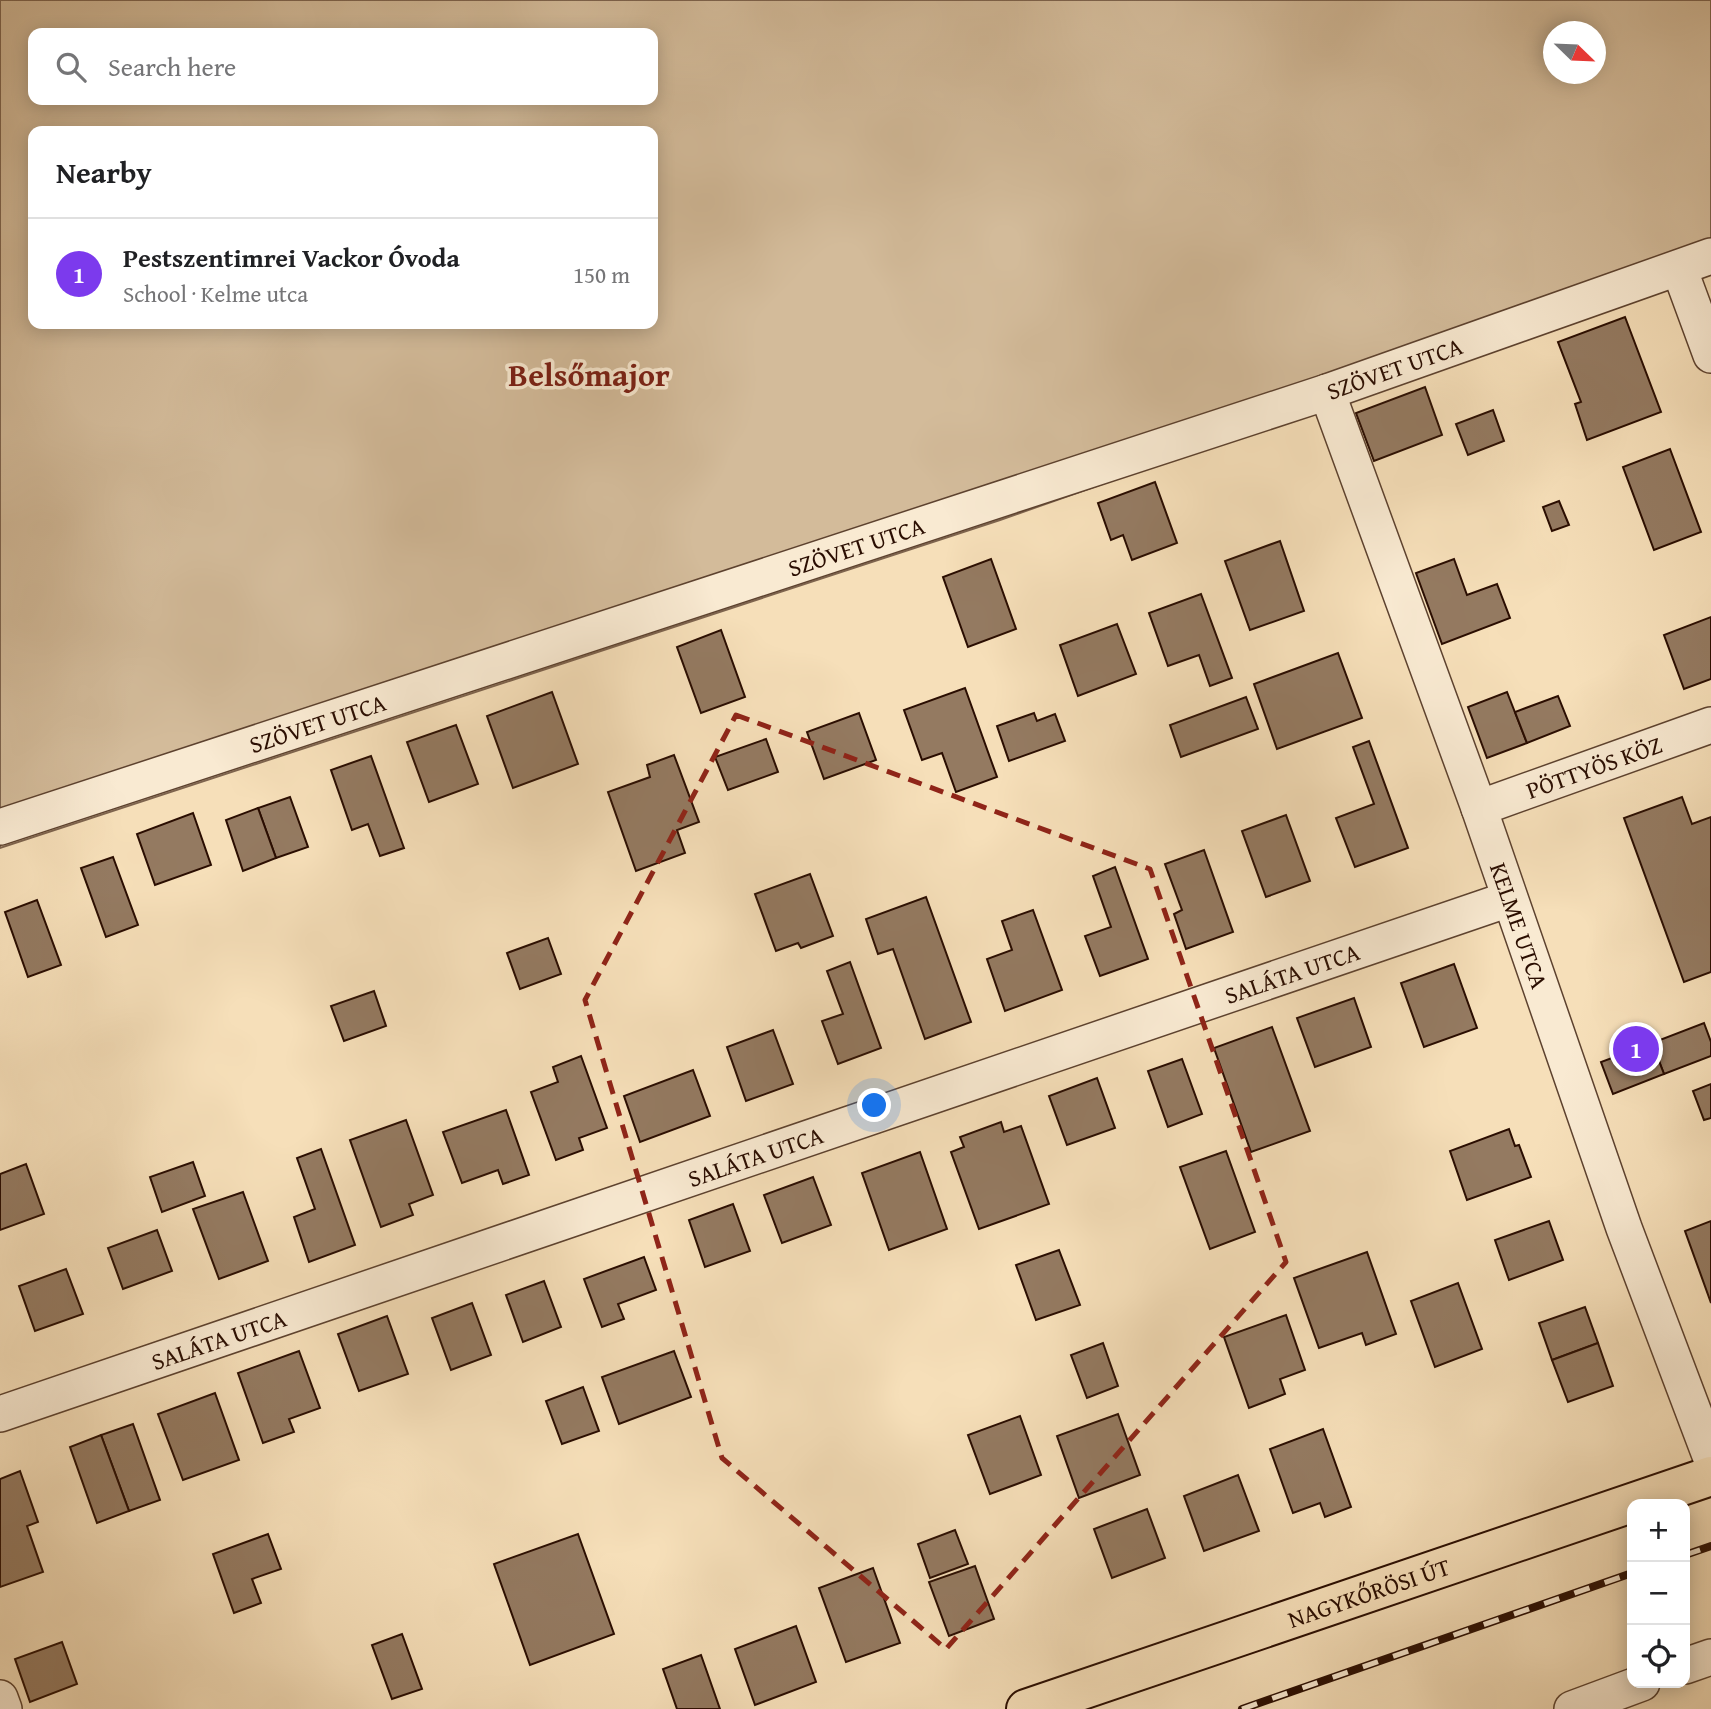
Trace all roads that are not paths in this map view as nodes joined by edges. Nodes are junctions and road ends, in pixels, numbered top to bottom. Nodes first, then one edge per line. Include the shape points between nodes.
1 (1711, 256) edge
2 (1679, 268) junction
3 (1711, 355) edge
4 (1326, 392) junction
5 (1711, 725) edge
6 (1479, 808) junction
7 (0, 827) edge
8 (1509, 899) junction
9 (0, 1414) edge
10 (1711, 1458) edge
11 (1711, 1476) edge
12 (1711, 1657) edge
13 (1690, 1665) edge
14 (1629, 1688) edge
15 (0, 1698) edge
16 (4, 1709) edge
17 (1026, 1709) edge
18 (1572, 1709) edge

1 - 2 street, SZÖVET UTCA
2 - 3 street
2 - 4 street, SZÖVET UTCA
4 - 6 street, KELME UTCA
4 - 7 street, SZÖVET UTCA
5 - 6 street, PÖTTYÖS KÖZ
6 - 8 street, KELME UTCA
8 - 9 street, SALÁTA UTCA
8 - 10 street, KELME UTCA via 1624,1228
11 - 17 main road, NAGYKŐRÖSI ÚT
12 - 13 street
14 - 18 street
15 - 16 street

